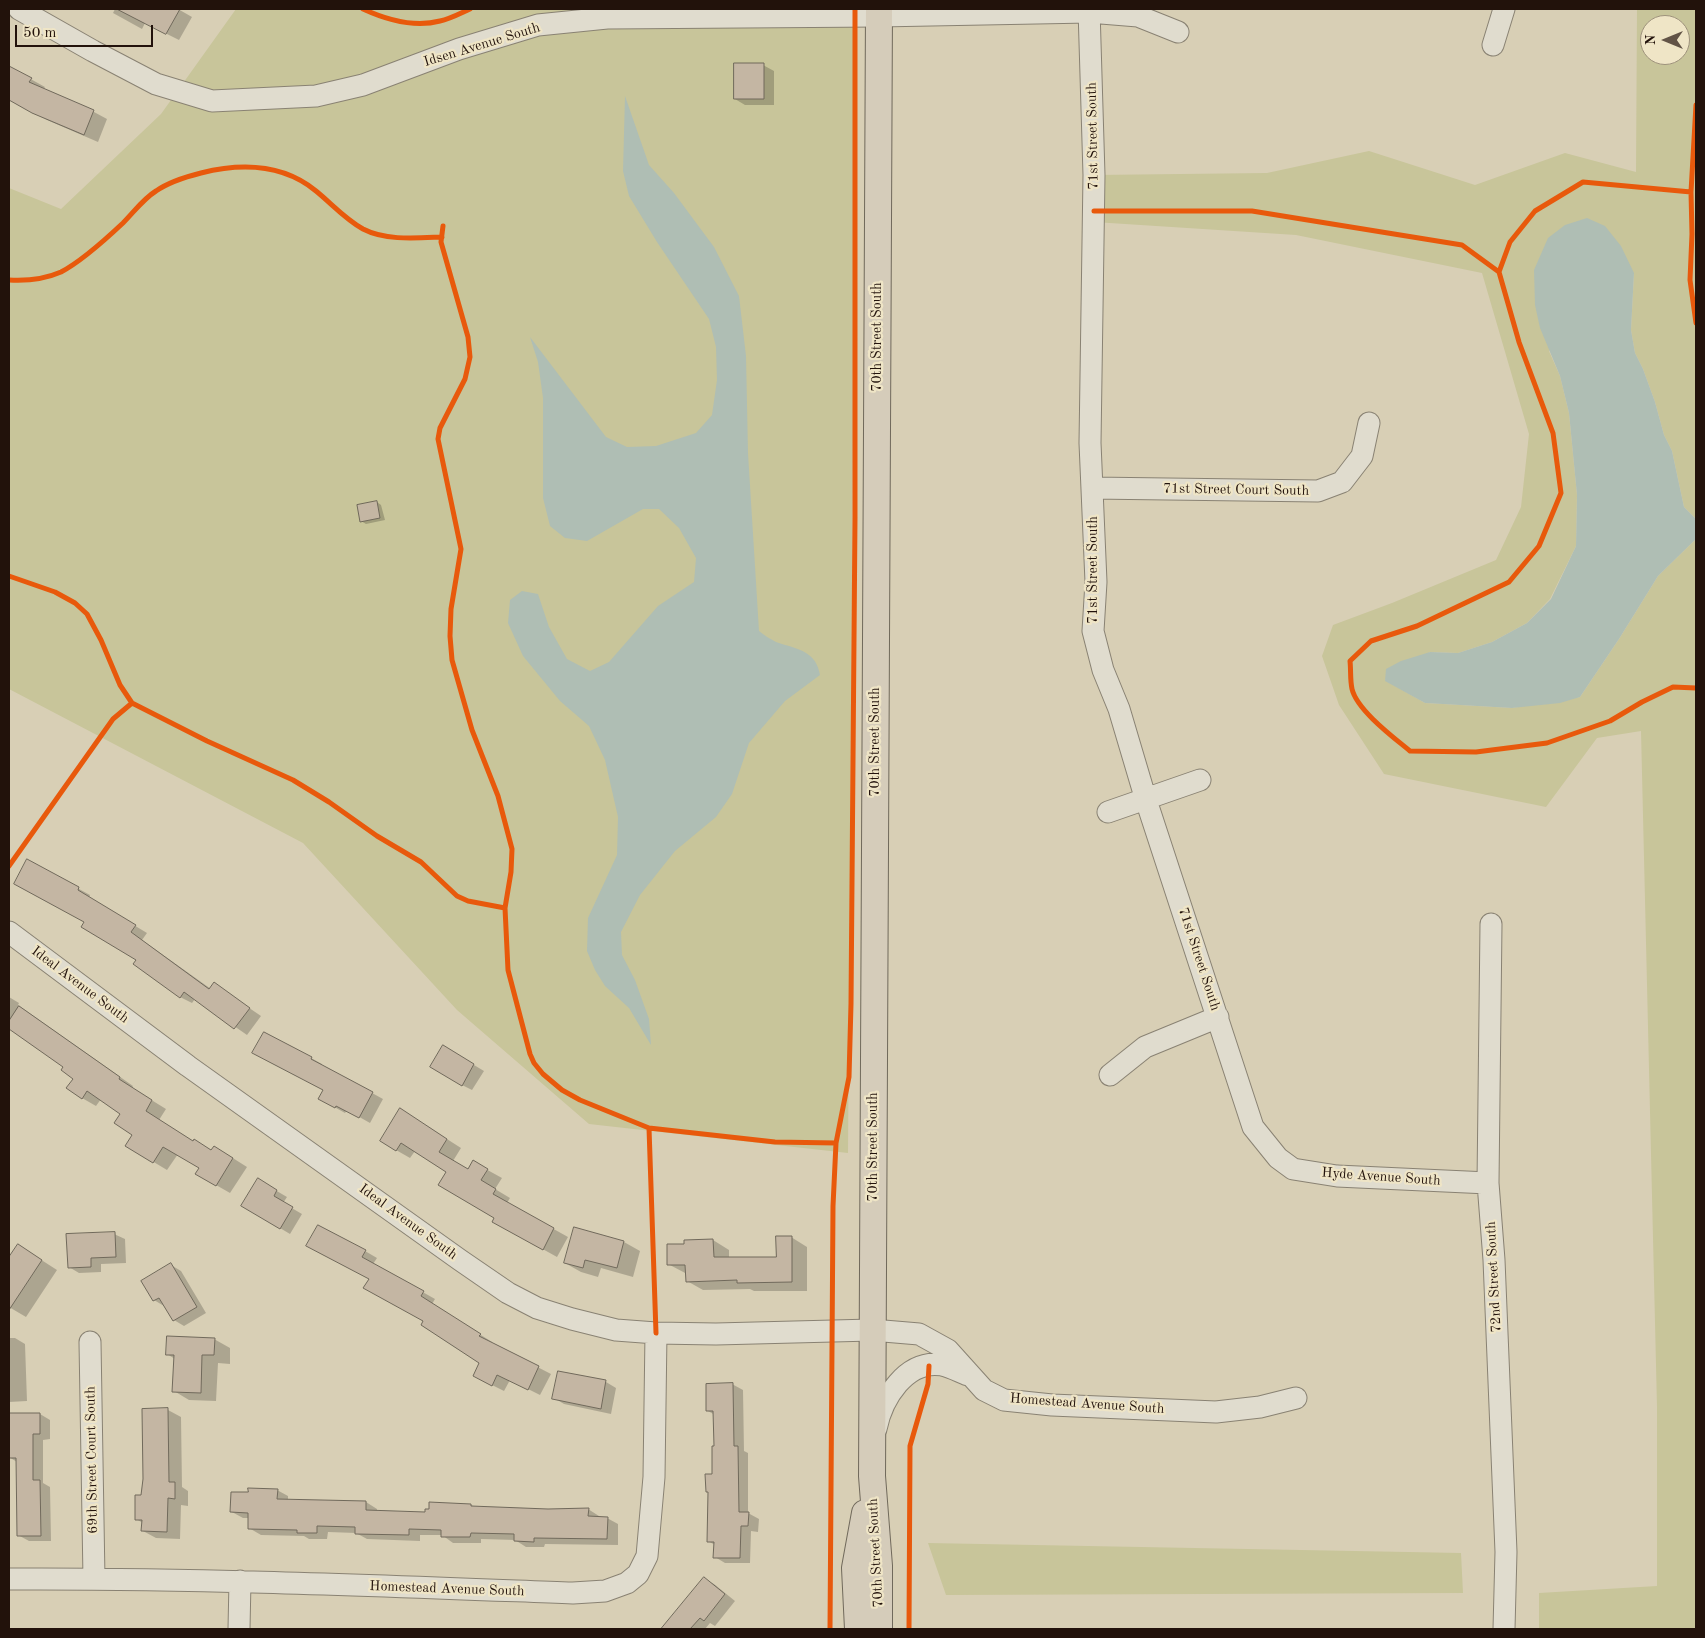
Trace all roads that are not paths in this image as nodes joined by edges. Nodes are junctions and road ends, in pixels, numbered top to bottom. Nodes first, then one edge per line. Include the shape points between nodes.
1 (19, 9) edge
2 (1504, 9) edge
3 (1089, 10) edge
4 (879, 12) edge
5 (1178, 32) dead end
6 (1493, 45) dead end
7 (1369, 423) dead end
8 (1092, 488) junction
9 (1200, 780) dead end
10 (1146, 800) junction
11 (1108, 812) dead end
12 (1491, 924) dead end
13 (9, 932) edge
14 (1218, 1016) junction
15 (1110, 1075) dead end
16 (1278, 1158) joint
17 (1488, 1183) junction
18 (872, 1330) junction
19 (656, 1333) junction
20 (90, 1342) dead end
21 (971, 1377) junction
22 (1296, 1398) dead end
23 (872, 1449) junction
24 (872, 1476) junction
25 (94, 1578) junction
26 (9, 1579) edge
27 (240, 1581) junction
28 (239, 1629) edge
29 (858, 1629) edge
30 (879, 1629) edge
31 (1504, 1629) edge

1 - 4 street, Idsen Avenue South via 156,84 212,101 316,96 335,92 363,85 459,49 538,26 607,18
2 - 6 street
3 - 4 street, Idsen Avenue South
3 - 5 street, Idsen Avenue South via 1138,16
3 - 8 street, 71st Street South via 1094,175
4 - 18 main road, 70th Street South
7 - 8 street, 71st Street Court South via 1362,456 1342,482 1318,491
8 - 10 street, 71st Street South via 1096,582 1093,631
9 - 10 street
10 - 11 street
10 - 14 street, 71st Street South
12 - 17 street, 72nd Street South
13 - 19 street, Ideal Avenue South via 188,1066 508,1293 537,1308 572,1319 616,1330
14 - 15 street via 1145,1047
14 - 16 street, 71st Street South via 1253,1127
16 - 17 street, Hyde Avenue South via 1293,1169 1337,1176
17 - 31 street, 72nd Street South via 1506,1552
18 - 19 street, Ideal Avenue South
18 - 21 street, Homestead Avenue South via 918,1334 948,1350
18 - 23 main road, 70th Street South
19 - 27 street, Homestead Avenue South via 654,1477 647,1556 638,1574 627,1583 606,1591 573,1593
20 - 25 street, 69th Street Court South
21 - 22 street, Homestead Avenue South via 984,1390 1004,1400 1052,1404 1216,1412 1260,1407
21 - 23 street via 942,1365 919,1366 896,1384 878,1417
23 - 24 main road, 70th Street South
24 - 29 main road, 70th Street South via 855,1568
24 - 30 main road, 70th Street South via 879,1566
25 - 26 street, Homestead Avenue South
25 - 27 street, Homestead Avenue South
27 - 28 street

